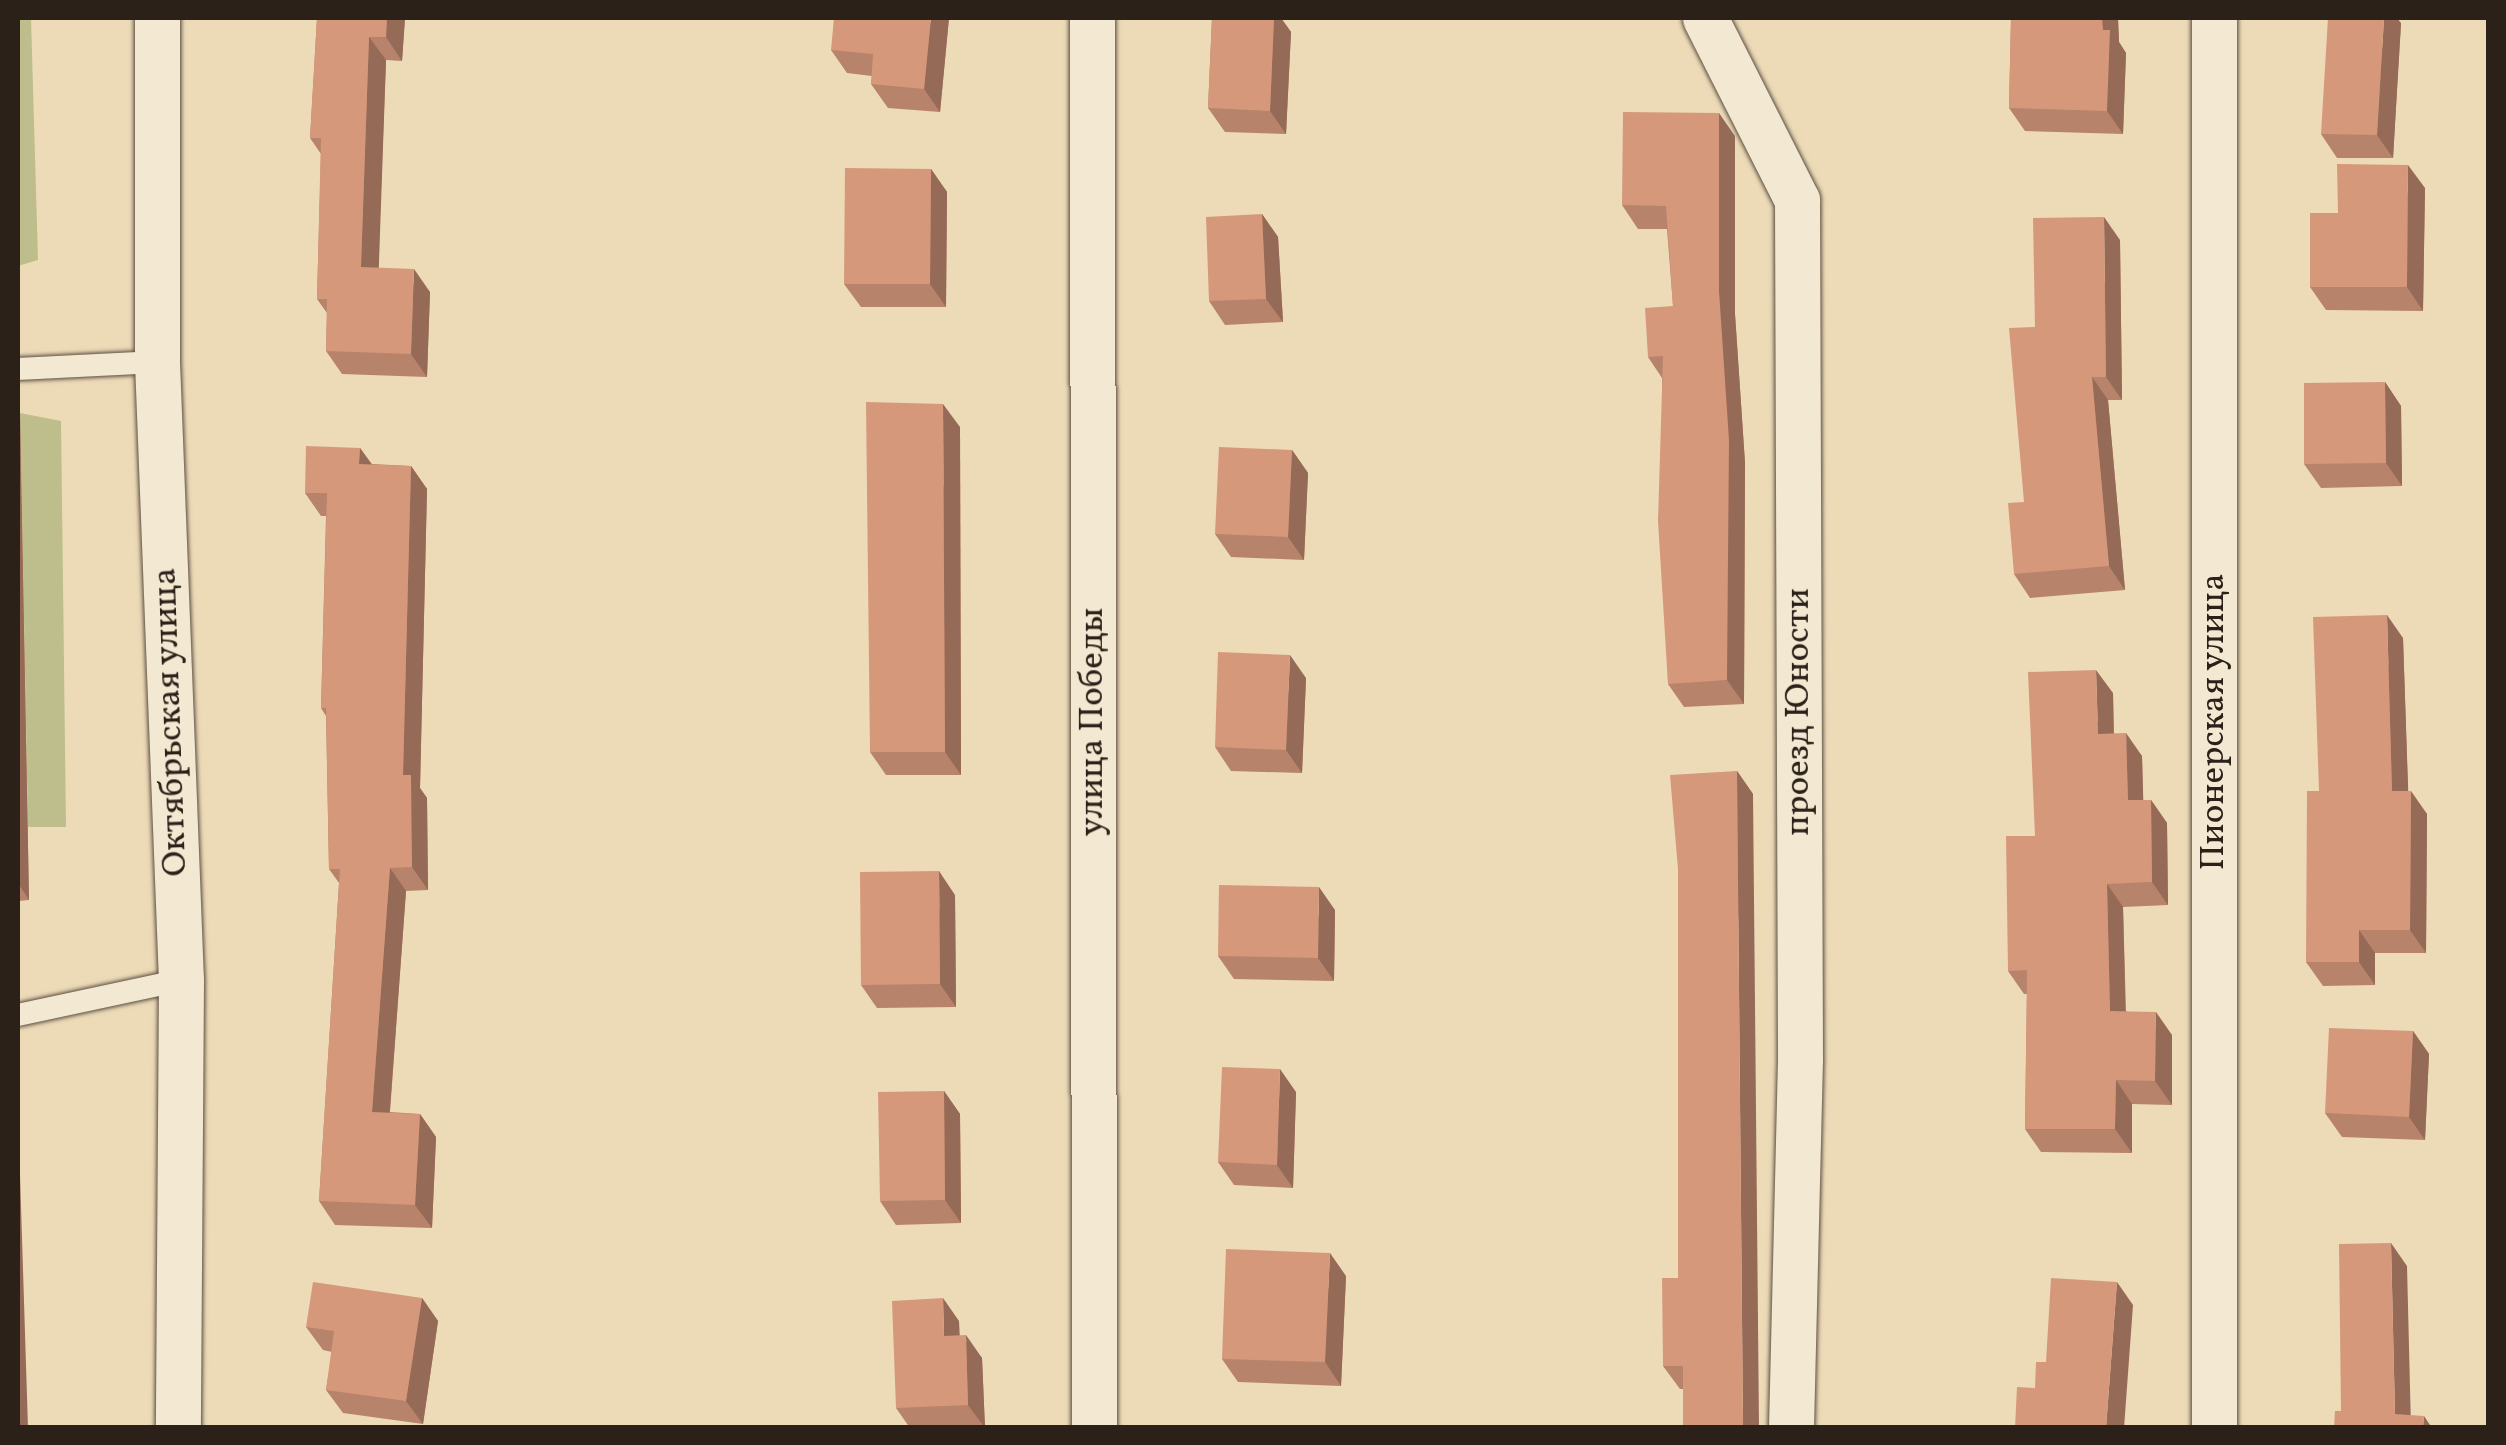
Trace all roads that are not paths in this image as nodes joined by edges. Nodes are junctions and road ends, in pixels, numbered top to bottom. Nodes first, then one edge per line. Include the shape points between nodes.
1 (157, 18) edge
2 (1092, 18) edge
3 (1704, 18) edge
4 (2214, 18) edge
5 (158, 362) junction
6 (18, 369) edge
7 (181, 980) junction
8 (18, 1015) edge
9 (178, 1428) edge
10 (1094, 1428) edge
11 (1791, 1428) edge
12 (2214, 1428) edge

1 - 5 street, Октябрьская улица
2 - 10 street, улица Победы
3 - 11 street, проезд Юности via 1797,200 1800,1059
4 - 12 street, Пионерская улица
5 - 6 lane
5 - 7 street, Октябрьская улица
7 - 8 lane
7 - 9 street, Октябрьская улица

